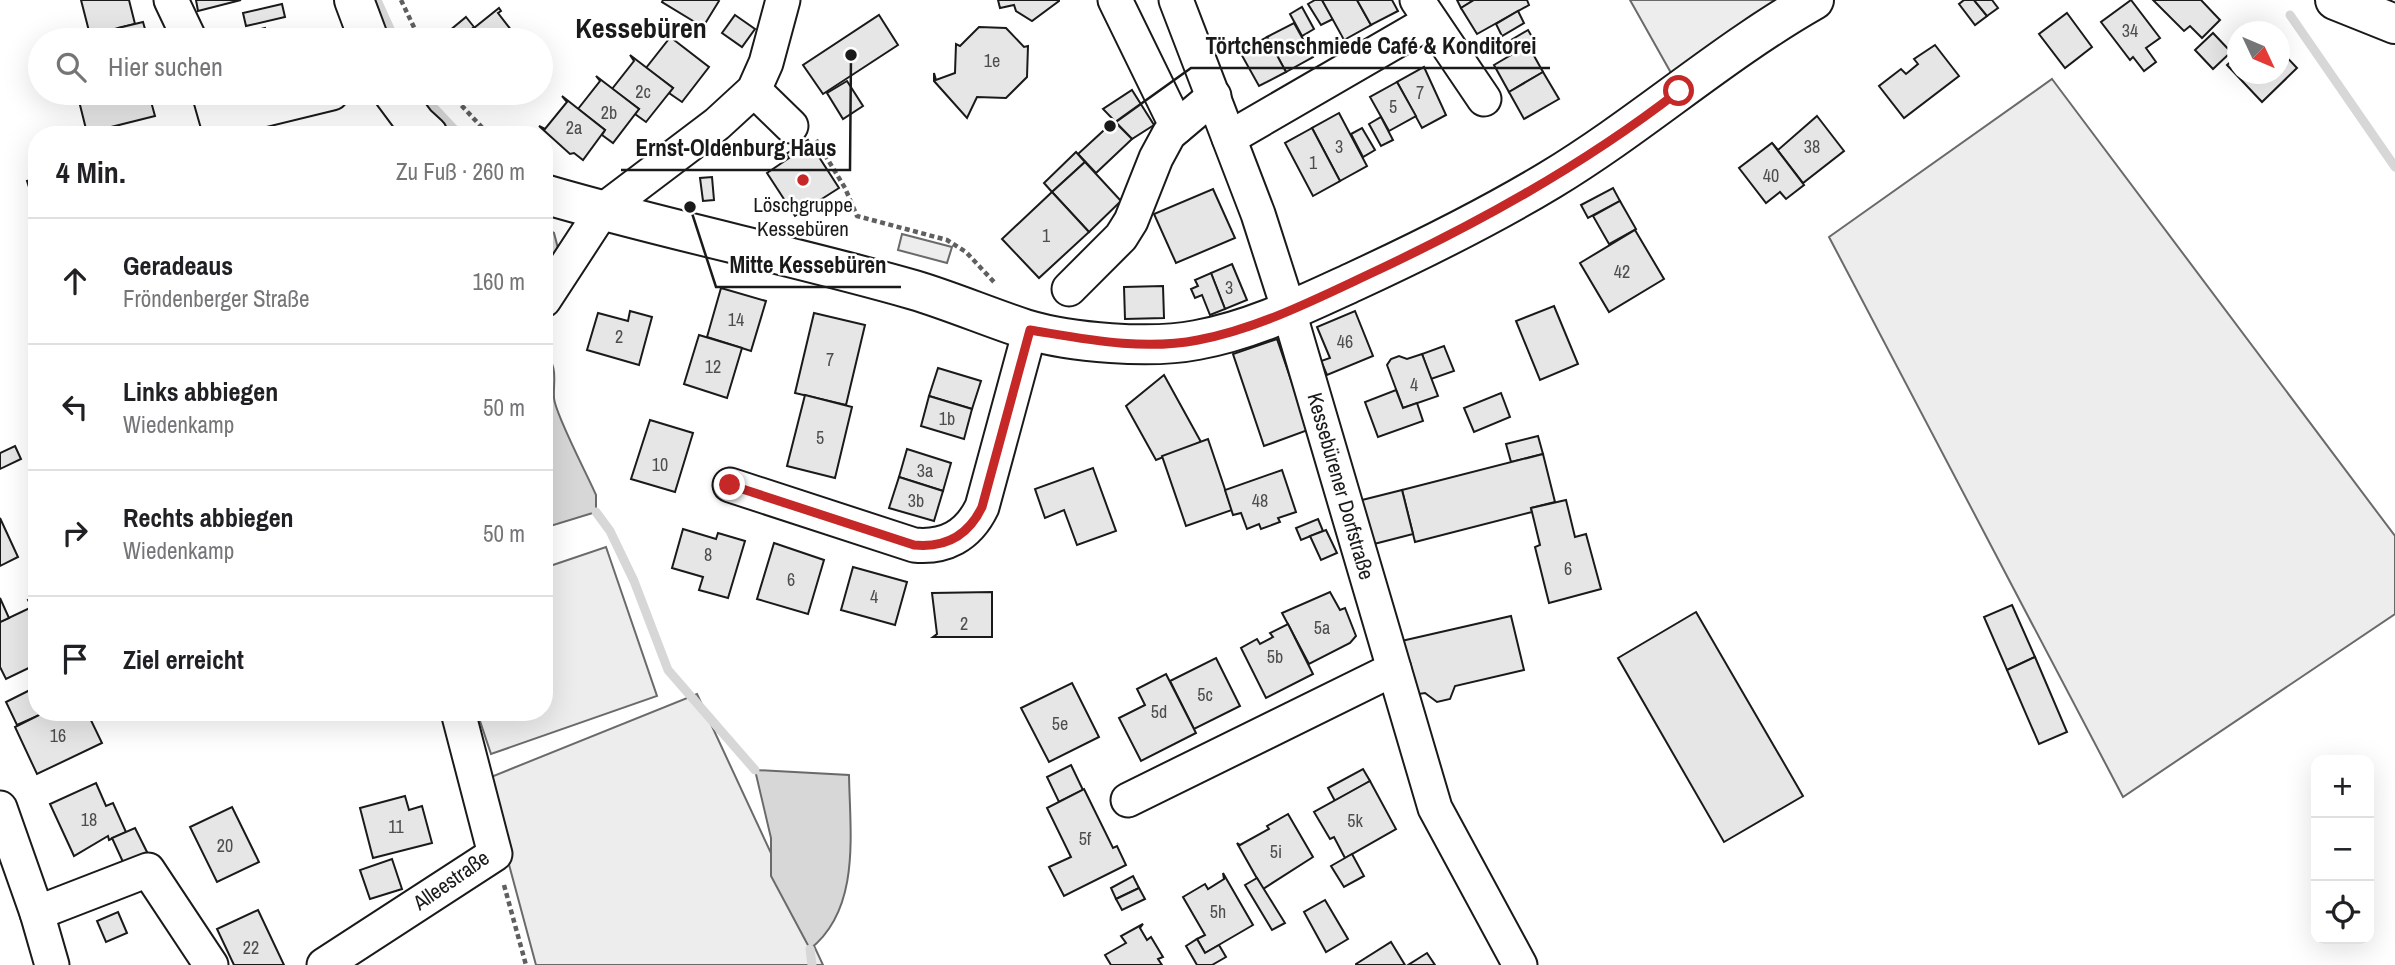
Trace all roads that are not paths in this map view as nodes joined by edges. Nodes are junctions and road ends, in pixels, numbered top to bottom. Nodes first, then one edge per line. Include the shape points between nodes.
1 (171, 0) edge
2 (354, 0) edge
3 (783, 0) edge
4 (1115, 0) edge
5 (1177, 0) edge
6 (1814, 0) edge
7 (2335, 0) edge
8 (1423, 11) edge
9 (2395, 24) edge
10 (184, 28) edge
11 (364, 28) edge
12 (754, 90) junction
13 (1214, 96) junction
14 (1484, 99) dead end
15 (212, 105) edge
16 (283, 105) edge
17 (402, 105) edge
18 (418, 126) edge
19 (791, 126) road end
20 (1177, 127) junction
21 (1229, 138) junction
22 (553, 197) edge
23 (602, 211) junction
24 (553, 286) edge
25 (1069, 289) dead end
26 (1290, 312) junction
27 (1017, 326) junction
28 (730, 485) dead end
29 (1394, 669) junction
30 (460, 721) edge
31 (1128, 800) dead end
32 (0, 808) edge
33 (37, 914) junction
34 (1516, 963) edge
35 (52, 965) edge
36 (211, 965) edge
37 (324, 965) edge

1 - 10 street
2 - 11 main road
3 - 12 street
4 - 20 street
5 - 13 street, Kessebürener Dorfstraße
6 - 26 main road via 1763,29 1641,121 1551,179 1480,220
7 - 9 main road
8 - 14 street
8 - 21 street
12 - 19 street
12 - 23 street via 717,124
13 - 20 street
13 - 21 street, Kessebürener Dorfstraße
15 - 16 street via 217,121
17 - 18 main road
20 - 25 street via 1156,158 1131,222
21 - 26 street, Kessebürener Dorfstraße
22 - 23 main road
23 - 24 street
23 - 27 main road via 915,290
26 - 27 main road via 1198,340 1158,344 1109,342
26 - 29 street, Kessebürener Dorfstraße
27 - 28 street via 982,507 956,539 935,546 914,545
29 - 31 street
29 - 34 street, Kessebürener Dorfstraße via 1435,808
30 - 37 street, Alleestraße via 495,854
32 - 33 street
33 - 35 street
33 - 36 street via 148,870

